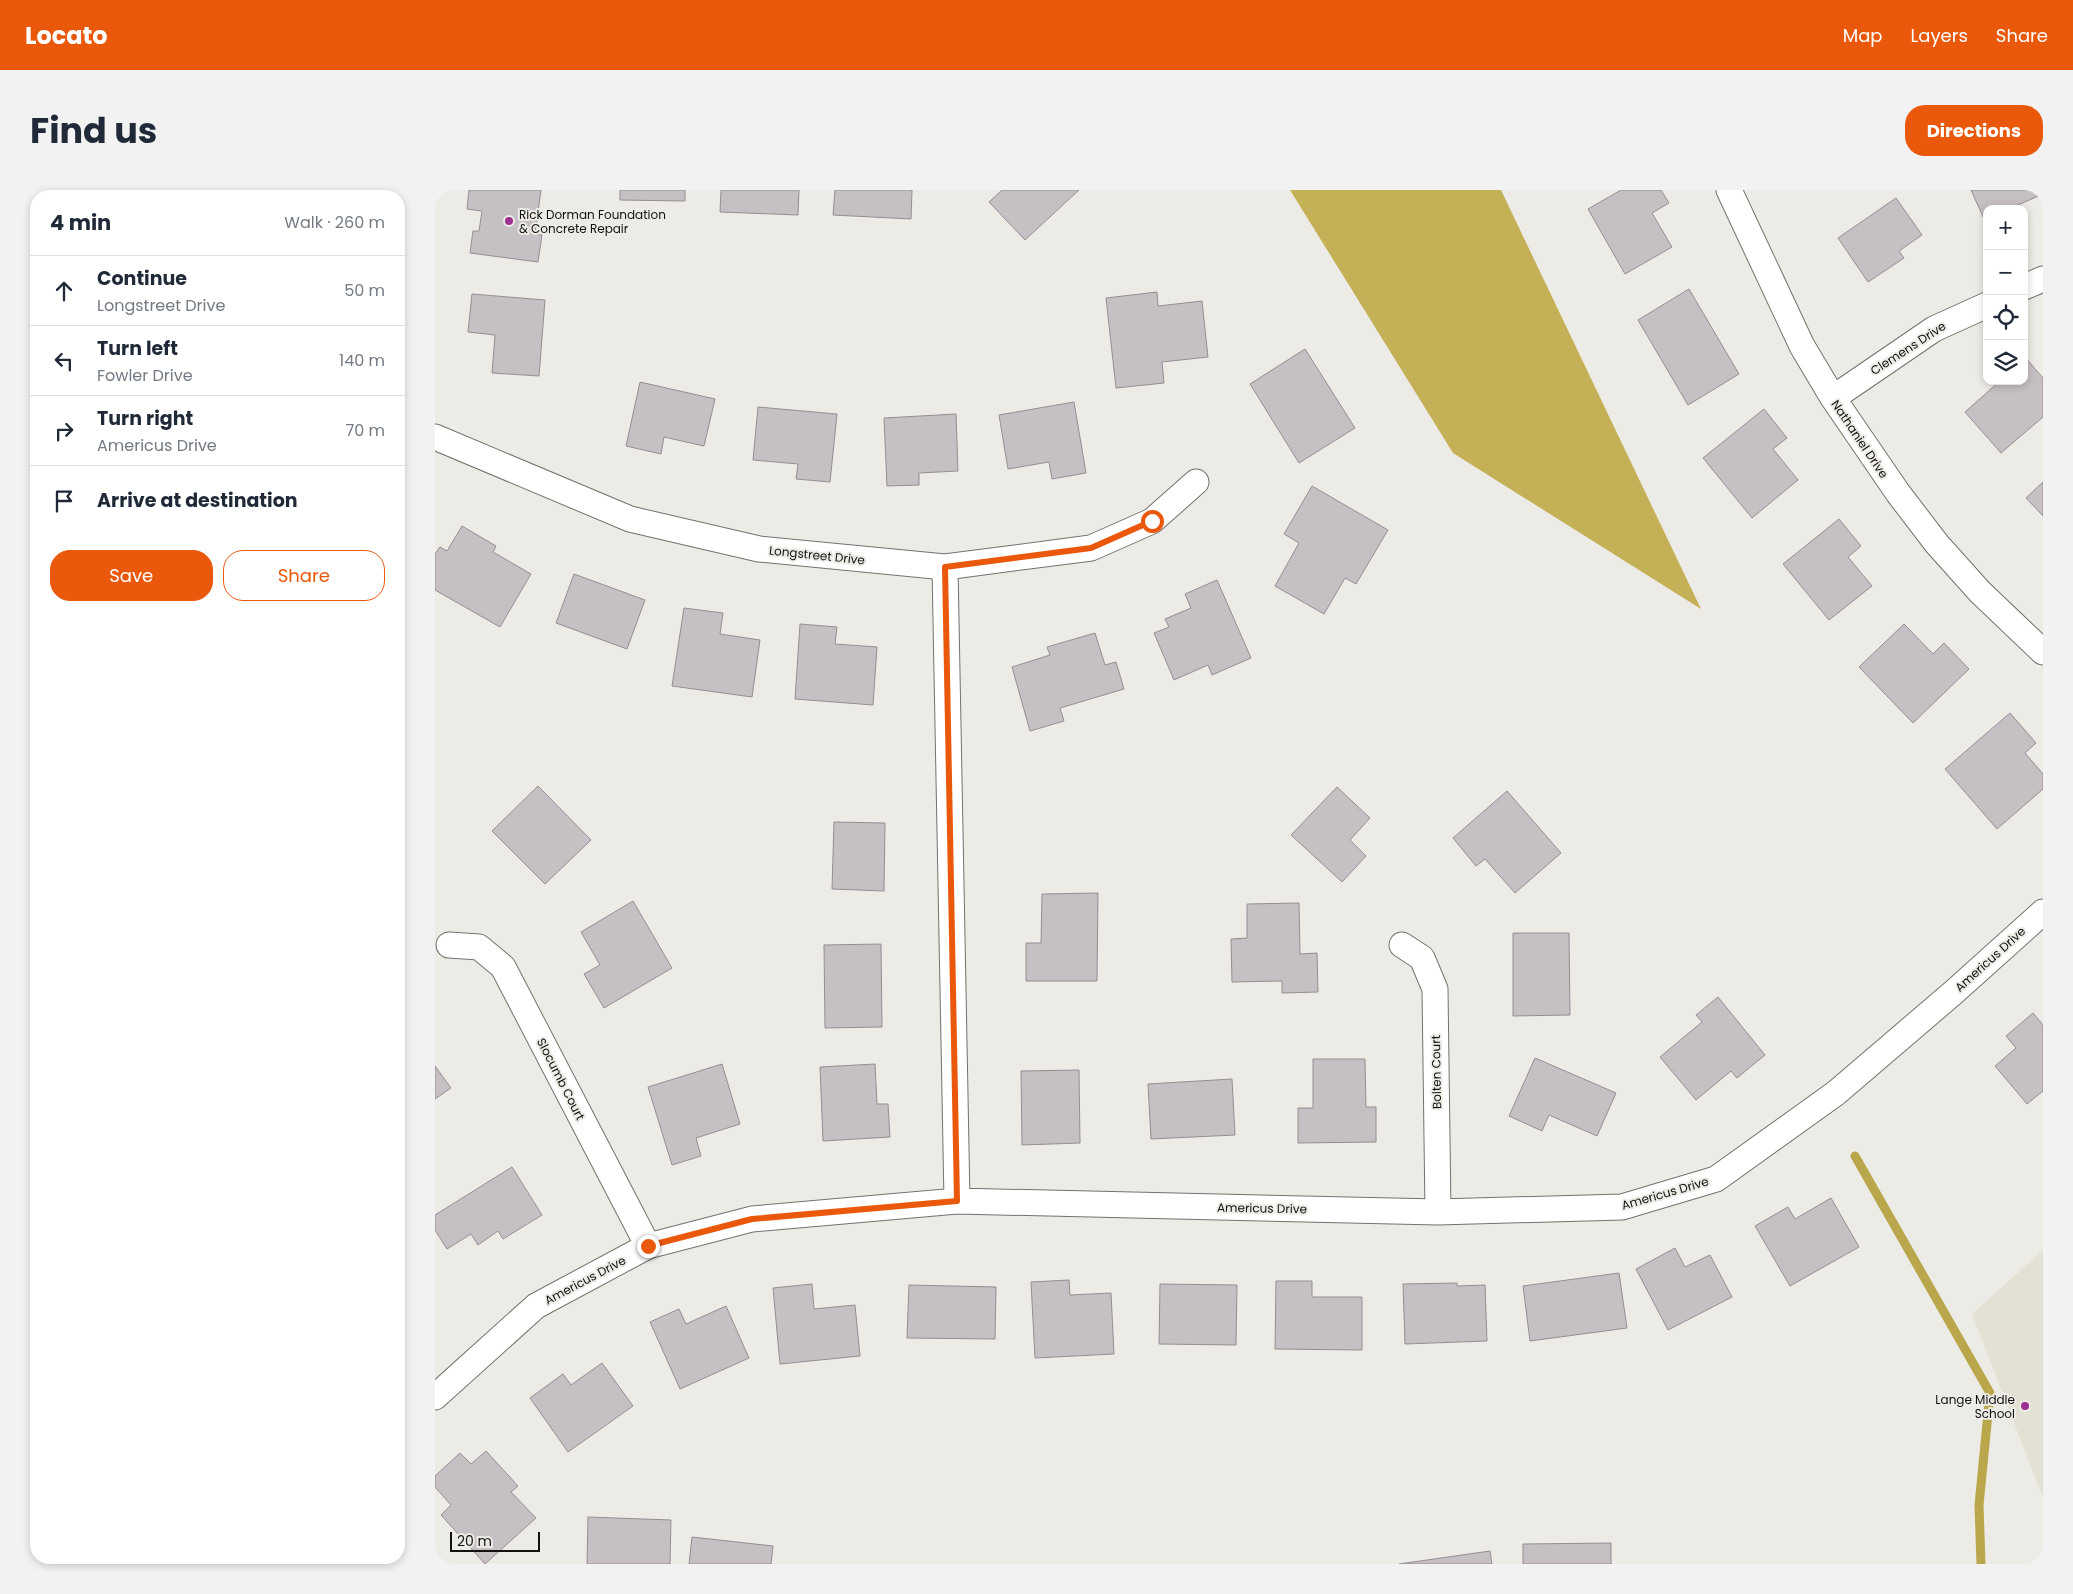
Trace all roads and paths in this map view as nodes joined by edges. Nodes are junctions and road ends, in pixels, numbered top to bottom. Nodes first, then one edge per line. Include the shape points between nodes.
1 (1729, 190) edge
2 (2043, 279) edge
3 (2028, 285) edge
4 (1983, 307) edge
5 (1833, 398) junction
6 (435, 437) edge
7 (1196, 482) dead end
8 (945, 567) junction
9 (2043, 652) edge
10 (2043, 912) edge
11 (449, 945) dead end
12 (1402, 945) dead end
13 (957, 1201) junction
14 (1438, 1212) junction
15 (648, 1246) junction
16 (435, 1397) edge

1 - 5 street, Nathaniel Drive via 1802,346
2 - 3 street
4 - 5 street, Clemens Drive via 1934,329
5 - 9 street, Nathaniel Drive via 1897,493 1937,544 1980,592
6 - 8 street, Longstreet Drive via 630,518 759,549
7 - 8 street, Longstreet Drive via 1152,521 1091,548
8 - 13 street
10 - 14 street, Americus Drive via 1836,1093 1716,1179 1622,1206
11 - 15 street, Slocumb Court via 479,947 503,968
12 - 14 street, Bolten Court via 1422,958 1435,990
13 - 14 street, Americus Drive
13 - 15 street, Americus Drive via 752,1219
15 - 16 street, Americus Drive via 536,1306

